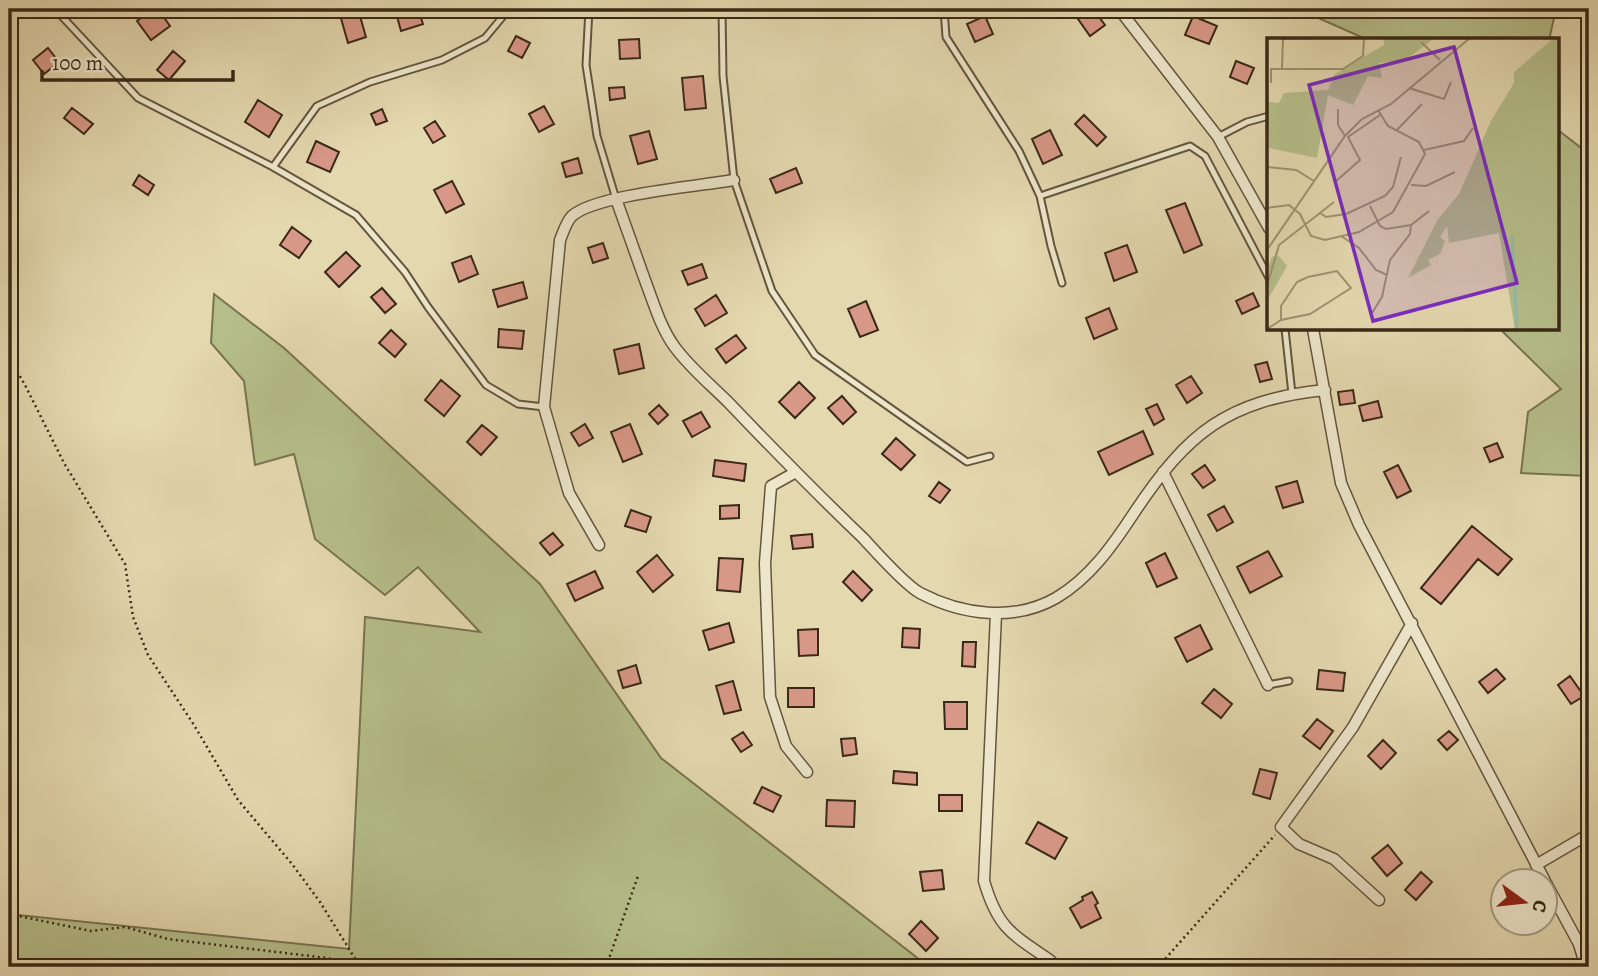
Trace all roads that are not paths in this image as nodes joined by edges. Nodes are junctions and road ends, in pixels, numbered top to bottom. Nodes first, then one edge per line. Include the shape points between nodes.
1 (55, 9) edge
2 (509, 9) edge
3 (589, 9) edge
4 (722, 9) edge
5 (944, 9) edge
6 (1119, 9) edge
7 (1267, 117) edge
8 (1218, 137) junction
9 (273, 167) junction
10 (734, 180) junction
11 (1040, 196) junction
12 (615, 199) junction
13 (1267, 224) edge
14 (1267, 274) edge
15 (1062, 283) dead end
16 (1285, 331) edge
17 (1313, 331) edge
18 (1325, 390) junction
19 (1292, 394) junction
20 (544, 407) junction
21 (990, 456) dead end
22 (796, 472) junction
23 (1163, 472) junction
24 (599, 545) dead end
25 (996, 614) junction
26 (1412, 623) junction
27 (1289, 681) dead end
28 (1268, 685) joint
29 (807, 772) dead end
30 (1589, 834) edge
31 (1536, 865) joint
32 (1379, 900) dead end
33 (1560, 910) edge
34 (1051, 961) dead end
35 (1586, 967) edge

1 - 9 lane via 138,98
2 - 9 lane via 485,38 442,60 370,82 317,106
3 - 12 lane via 586,65 597,136
4 - 10 lane via 723,76
5 - 11 lane via 946,37 1019,151
6 - 8 street
7 - 8 lane
8 - 13 street
9 - 20 lane via 356,215 405,272 486,385 518,404
10 - 12 street
10 - 21 lane via 772,291 814,355 967,462
11 - 14 lane via 1190,146 1205,156
11 - 15 lane
12 - 20 street via 590,205 570,217 560,240
12 - 22 street via 674,346
16 - 19 lane
17 - 18 street
18 - 19 street
18 - 26 street via 1341,483
19 - 23 street via 1238,410 1208,428
20 - 24 street via 569,493
22 - 25 street via 918,592 970,611
22 - 29 street via 771,486 765,563 770,697 786,746
23 - 25 street via 1116,540 1073,586 1034,607
23 - 28 street
25 - 34 street via 984,881 998,918 1012,934
26 - 31 street
26 - 32 street via 1359,717 1281,827 1298,844 1334,859
27 - 28 lane
30 - 31 street
33 - 35 street

